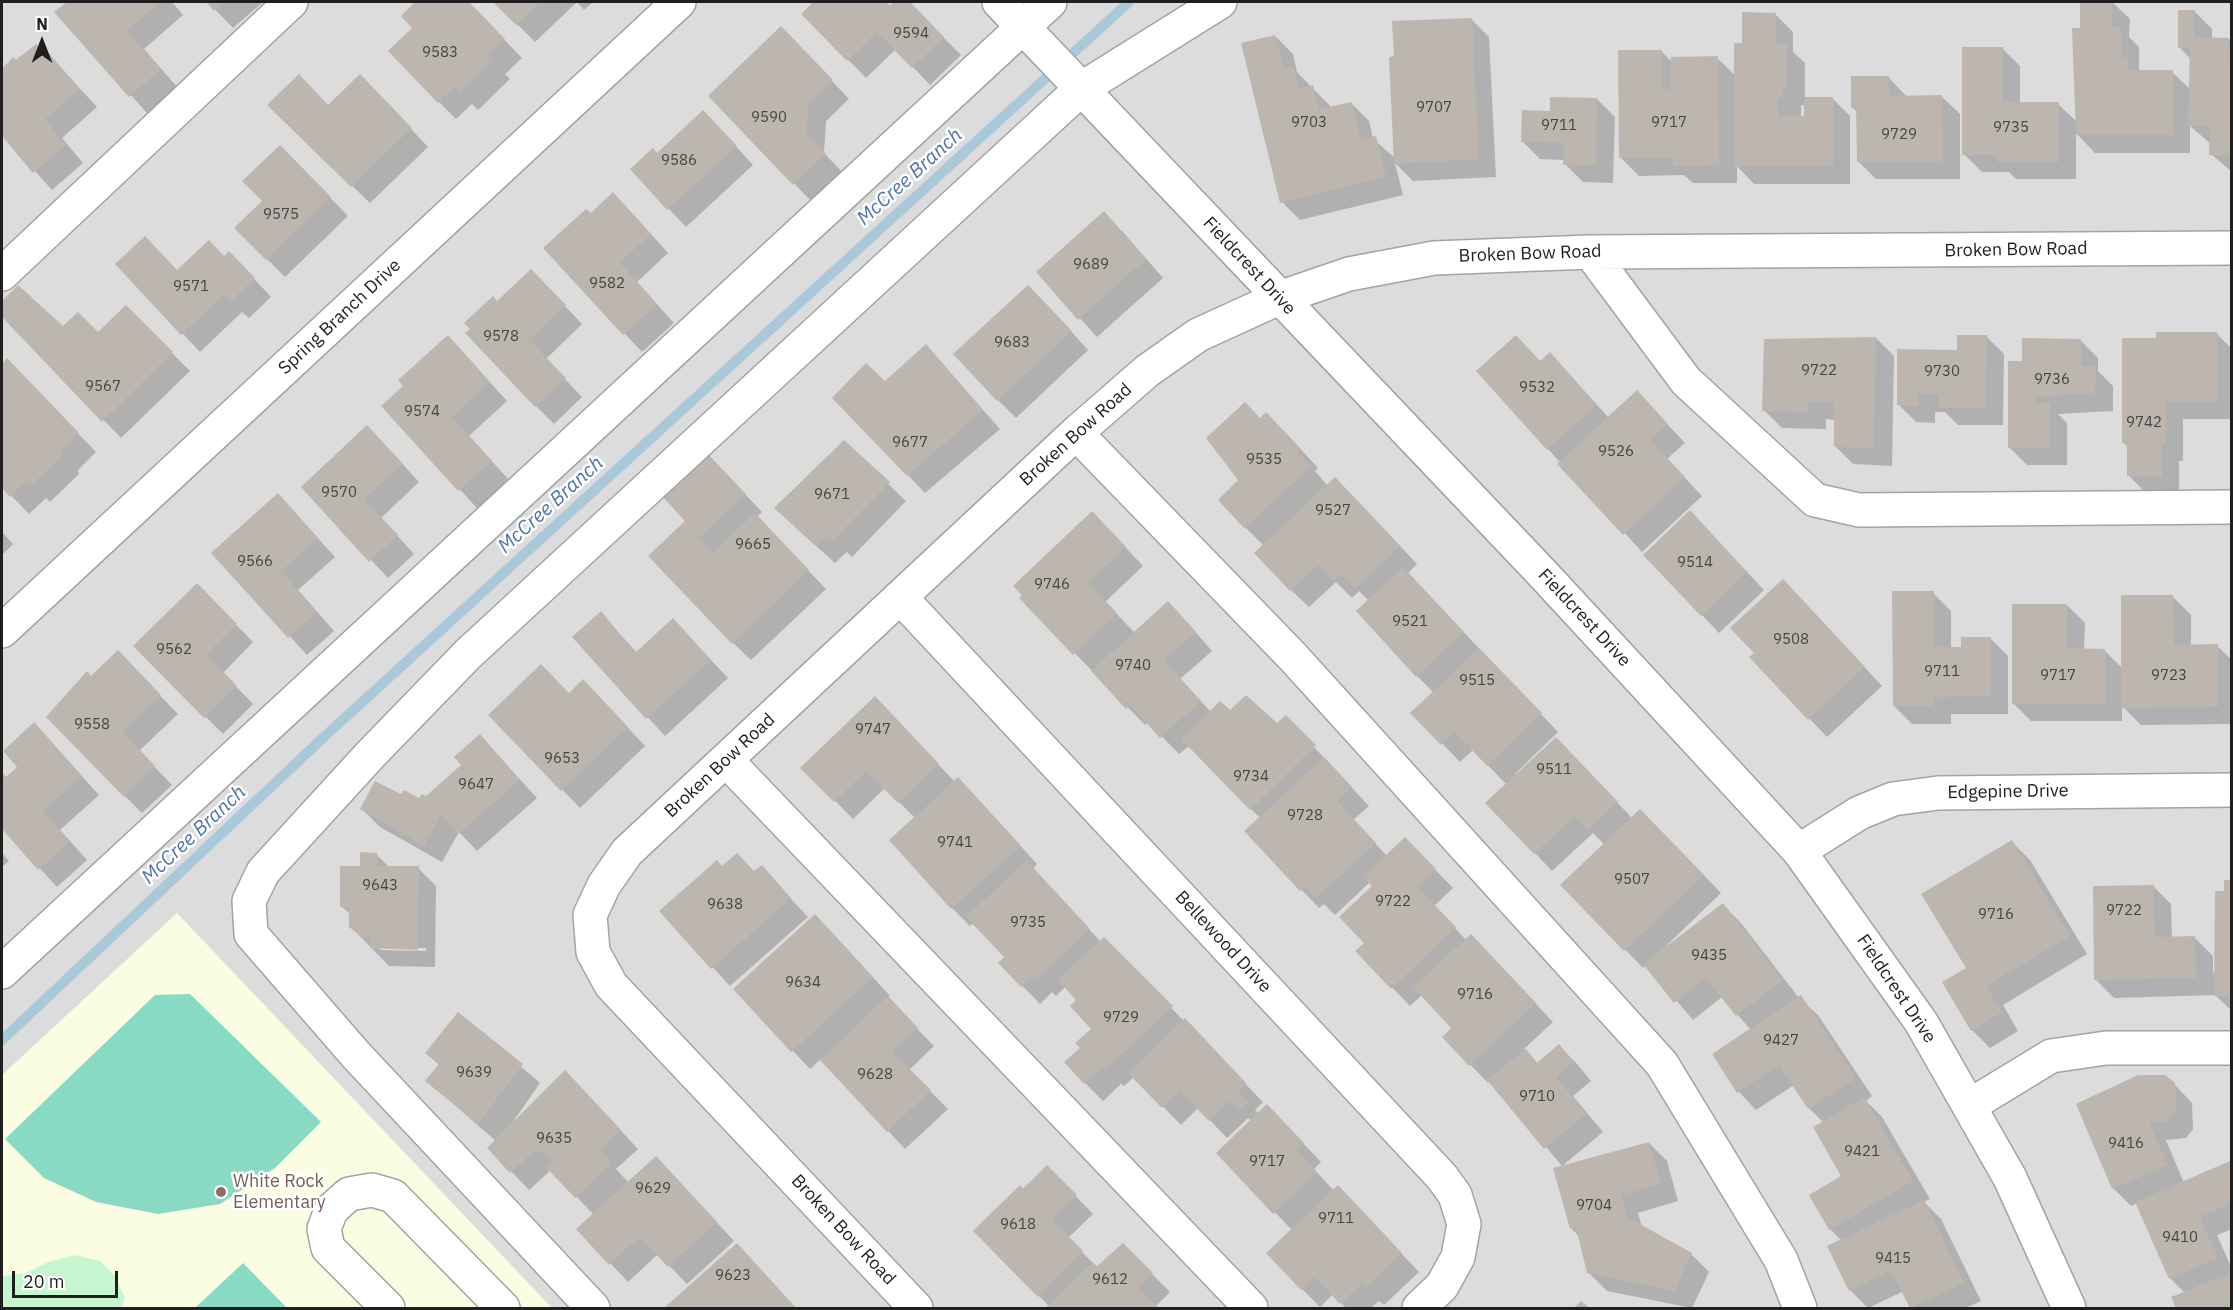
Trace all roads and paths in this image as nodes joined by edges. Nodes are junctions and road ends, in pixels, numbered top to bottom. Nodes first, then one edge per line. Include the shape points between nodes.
1 (291, 2) edge
2 (999, 2) edge
3 (1050, 2) edge
4 (1220, 2) edge
5 (666, 6) edge
6 (1027, 32) junction
7 (1082, 88) junction
8 (2232, 248) edge
9 (1590, 252) junction
10 (2, 274) edge
11 (1279, 298) junction
12 (1076, 434) junction
13 (2232, 507) edge
14 (900, 597) junction
15 (2, 632) edge
16 (726, 760) junction
17 (2232, 790) edge
18 (1799, 851) junction
19 (2, 972) edge
20 (2229, 1054) edge
21 (1969, 1106) junction
22 (388, 1308) edge
23 (503, 1308) edge
24 (593, 1308) edge
25 (916, 1308) edge
26 (1251, 1308) edge
27 (1419, 1308) edge
28 (1800, 1308) edge
29 (2069, 1308) edge

1 - 10 street
2 - 6 street, Fieldcrest Drive
3 - 6 street
4 - 7 street
5 - 15 street, Spring Branch Drive
6 - 7 street, Fieldcrest Drive
6 - 19 street
7 - 11 street, Fieldcrest Drive
7 - 24 street via 468,654 263,872 249,901 251,934 356,1055
8 - 9 street, Broken Bow Road
9 - 11 street, Broken Bow Road via 1434,258 1349,274
9 - 13 street via 1686,381 1815,500 1858,510
11 - 12 street, Broken Bow Road via 1198,335 1147,371
11 - 18 street, Fieldcrest Drive via 1543,574
12 - 14 street, Broken Bow Road
12 - 28 street via 1293,657 1662,1064 1781,1260
14 - 16 street, Broken Bow Road
14 - 27 street, Bellewood Drive via 1442,1177 1455,1195 1464,1224 1458,1257 1442,1286
16 - 25 street, Broken Bow Road via 627,852 604,885 590,915 593,952 611,985
16 - 26 street
17 - 18 street, Edgepine Drive via 1938,793 1893,799 1858,813
18 - 21 street, Fieldcrest Drive via 1921,1022
20 - 21 street via 2106,1048 2051,1056
21 - 29 street, Fieldcrest Drive via 2010,1178
22 - 23 street via 328,1248 324,1229 331,1210 349,1194 372,1190 393,1196

